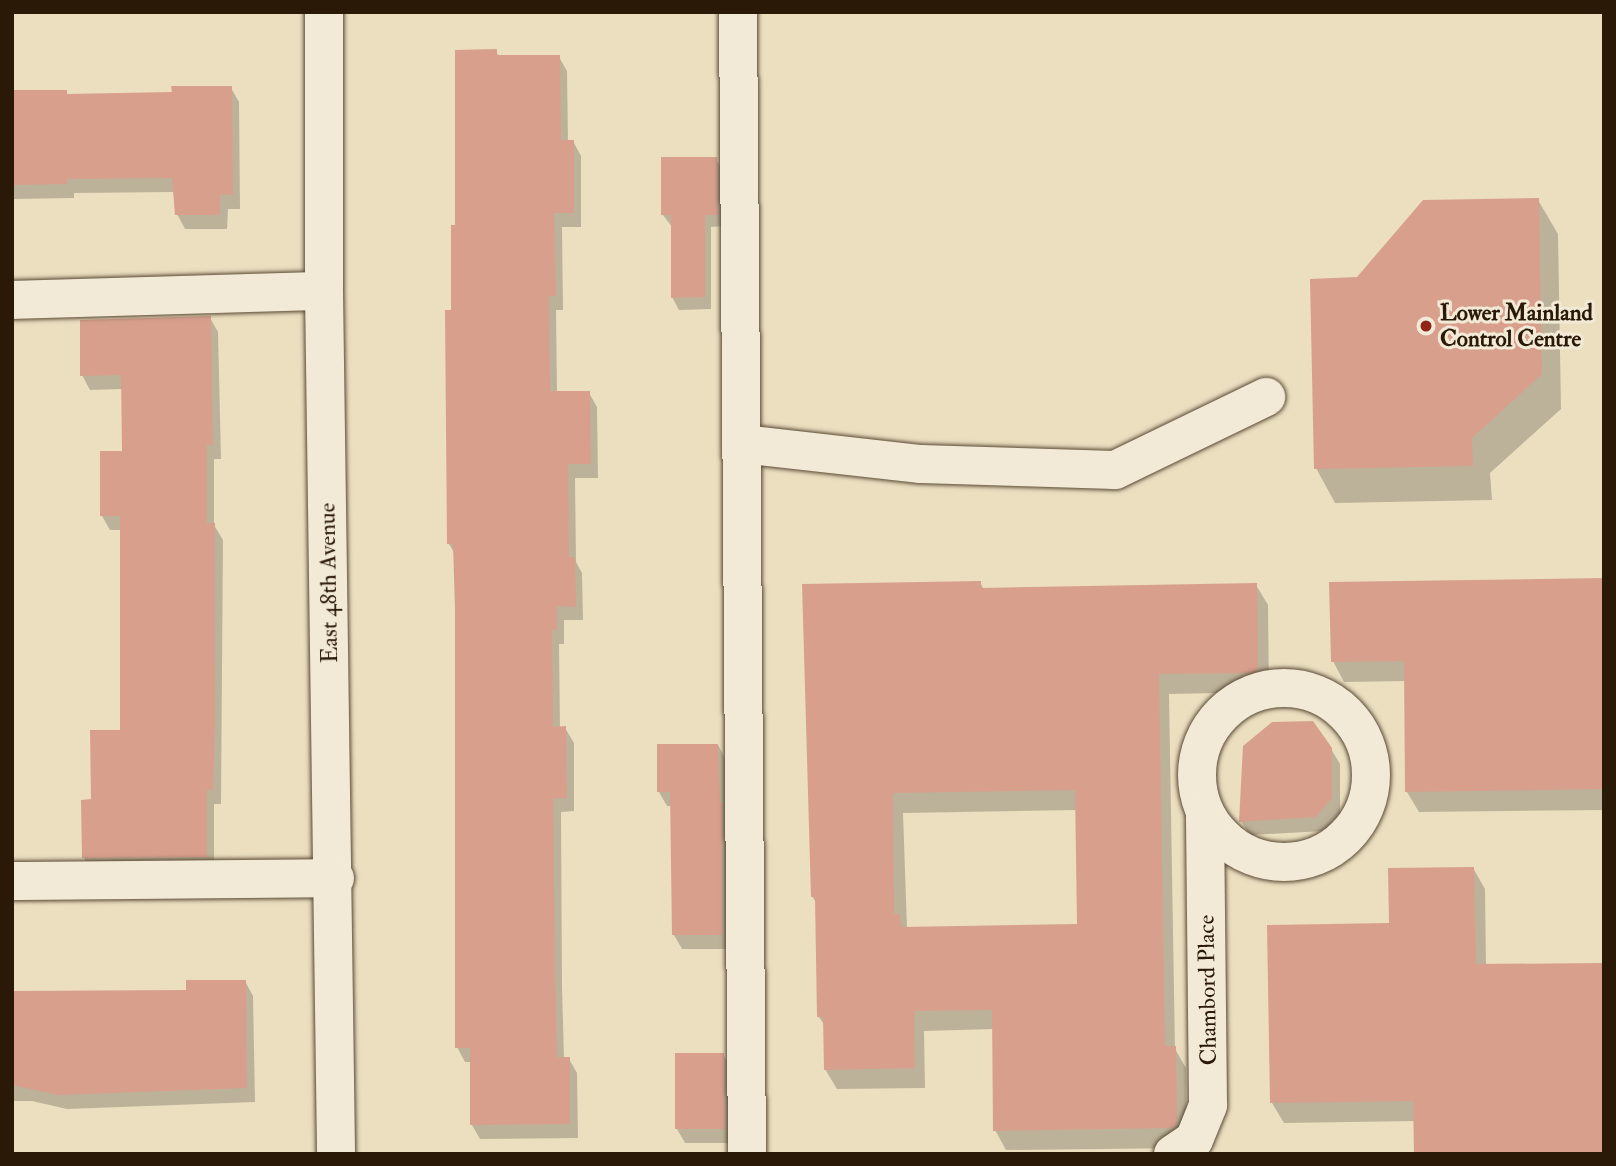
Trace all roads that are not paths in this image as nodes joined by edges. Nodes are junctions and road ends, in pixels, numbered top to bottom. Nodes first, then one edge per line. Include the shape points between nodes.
1 (324, 12) edge
2 (738, 12) edge
3 (324, 292) junction
4 (12, 300) edge
5 (1266, 397) dead end
6 (742, 444) junction
7 (1205, 813) junction
8 (335, 878) junction
9 (12, 881) edge
10 (337, 1154) edge
11 (747, 1154) edge
12 (1173, 1154) edge

1 - 3 street, East 48th Avenue
2 - 6 street
3 - 4 street
3 - 8 street, East 48th Avenue
5 - 6 street via 1115,470 921,464
6 - 11 street
7 - 7 street, Chambord Place via 1222,837 1247,854 1276,862 1314,856 1332,848 1354,828 1368,802 1372,772 1366,743 1352,719 1331,700 1277,687 1250,694 1226,709 1208,732 1198,758 1197,786
7 - 12 street, Chambord Place via 1208,1105 1194,1140
8 - 9 street
8 - 10 street, East 48th Avenue

